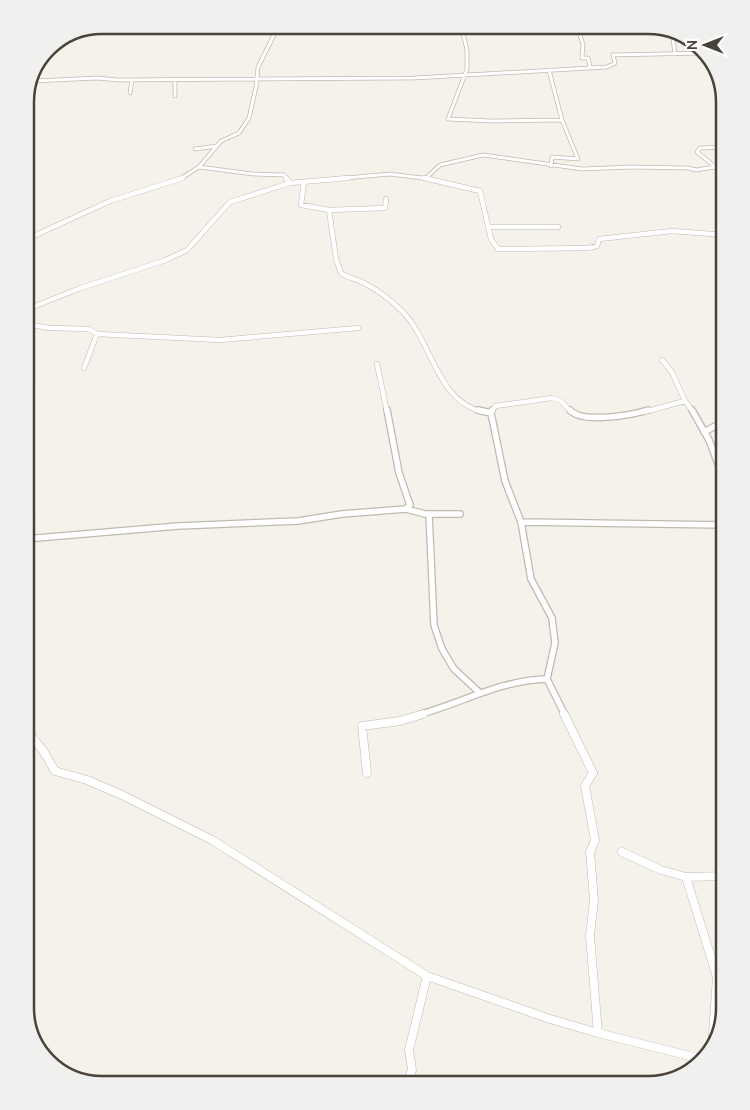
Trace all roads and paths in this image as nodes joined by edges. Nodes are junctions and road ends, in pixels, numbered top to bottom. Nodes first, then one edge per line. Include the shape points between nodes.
1 (274, 34) edge
2 (463, 34) edge
3 (580, 34) edge
4 (673, 38) edge
5 (675, 54) junction
6 (680, 54) edge
7 (590, 67) junction
8 (549, 70) junction
9 (466, 76) junction
10 (175, 79) junction
11 (132, 80) junction
12 (257, 80) junction
13 (37, 81) edge
14 (130, 93) dead end
15 (175, 96) dead end
16 (562, 120) junction
17 (217, 146) junction
18 (716, 147) edge
19 (195, 148) dead end
20 (482, 150) dead end
21 (483, 156) junction
22 (551, 166) junction
23 (200, 167) junction
24 (715, 167) joint
25 (426, 178) junction
26 (304, 182) junction
27 (290, 183) junction
28 (386, 199) dead end
29 (328, 210) junction
30 (488, 227) junction
31 (558, 227) dead end
32 (716, 234) edge
33 (34, 236) edge
34 (34, 306) edge
35 (34, 325) edge
36 (358, 328) dead end
37 (97, 334) junction
38 (662, 360) dead end
39 (377, 364) dead end
40 (84, 368) dead end
41 (686, 401) junction
42 (490, 413) junction
43 (716, 426) edge
44 (704, 432) junction
45 (716, 454) edge
46 (406, 510) junction
47 (429, 514) junction
48 (460, 514) dead end
49 (521, 522) junction
50 (716, 525) edge
51 (34, 539) edge
52 (547, 679) junction
53 (480, 692) junction
54 (34, 739) edge
55 (367, 773) dead end
56 (622, 852) dead end
57 (716, 876) edge
58 (686, 877) junction
59 (427, 976) junction
60 (716, 977) edge
61 (716, 977) edge
62 (713, 1028) edge
63 (598, 1033) junction
64 (695, 1057) edge
65 (410, 1076) edge

1 - 12 street via 258,67
2 - 9 street via 467,53
3 - 7 street via 584,49 582,58 588,58
4 - 5 street
5 - 6 street
5 - 7 street via 613,55 615,63 612,66
7 - 8 street
8 - 9 street
8 - 16 street
9 - 12 street
9 - 16 street via 448,118 481,122
10 - 11 street
10 - 12 street
10 - 15 street
11 - 13 street
11 - 14 street
12 - 17 street via 249,118 239,134
16 - 22 street via 578,159 552,157
17 - 19 street
17 - 23 street
18 - 24 street via 697,150
20 - 21 street
21 - 22 street
21 - 25 street via 440,165
22 - 24 street via 696,170
23 - 27 street via 284,175
23 - 33 street via 187,176 110,201
25 - 26 street via 390,174
25 - 30 street via 480,190
26 - 27 street
26 - 29 street via 301,205
27 - 34 street via 230,202 191,246 166,260
28 - 29 street via 385,208
29 - 42 street via 341,274 378,292 402,312 422,336 440,374 462,404 479,413
30 - 31 street
30 - 32 street via 491,239 498,249 504,250 588,248 597,246 600,239 672,231
35 - 37 street via 89,329
36 - 37 street via 220,340
37 - 40 street
38 - 41 street via 672,372
39 - 46 street via 396,468 410,505
41 - 42 street via 631,415 583,417 574,415 561,401 552,398 495,406
41 - 44 street
42 - 49 street via 505,481
43 - 44 street
44 - 45 street
46 - 47 street
46 - 51 street via 342,514 298,521 178,526
47 - 48 street
47 - 53 street via 434,625 442,649 454,669
49 - 50 street
49 - 52 street via 531,578 552,618 554,643
52 - 53 street via 532,678
52 - 63 street via 593,773 585,786 596,840 590,852 594,900 590,936
53 - 55 street via 394,722 362,726
54 - 59 street via 56,771 122,795 212,840
56 - 58 street via 661,870
57 - 58 street
58 - 61 street
59 - 63 street
59 - 65 street via 409,1050 412,1070
60 - 62 street
63 - 64 street

